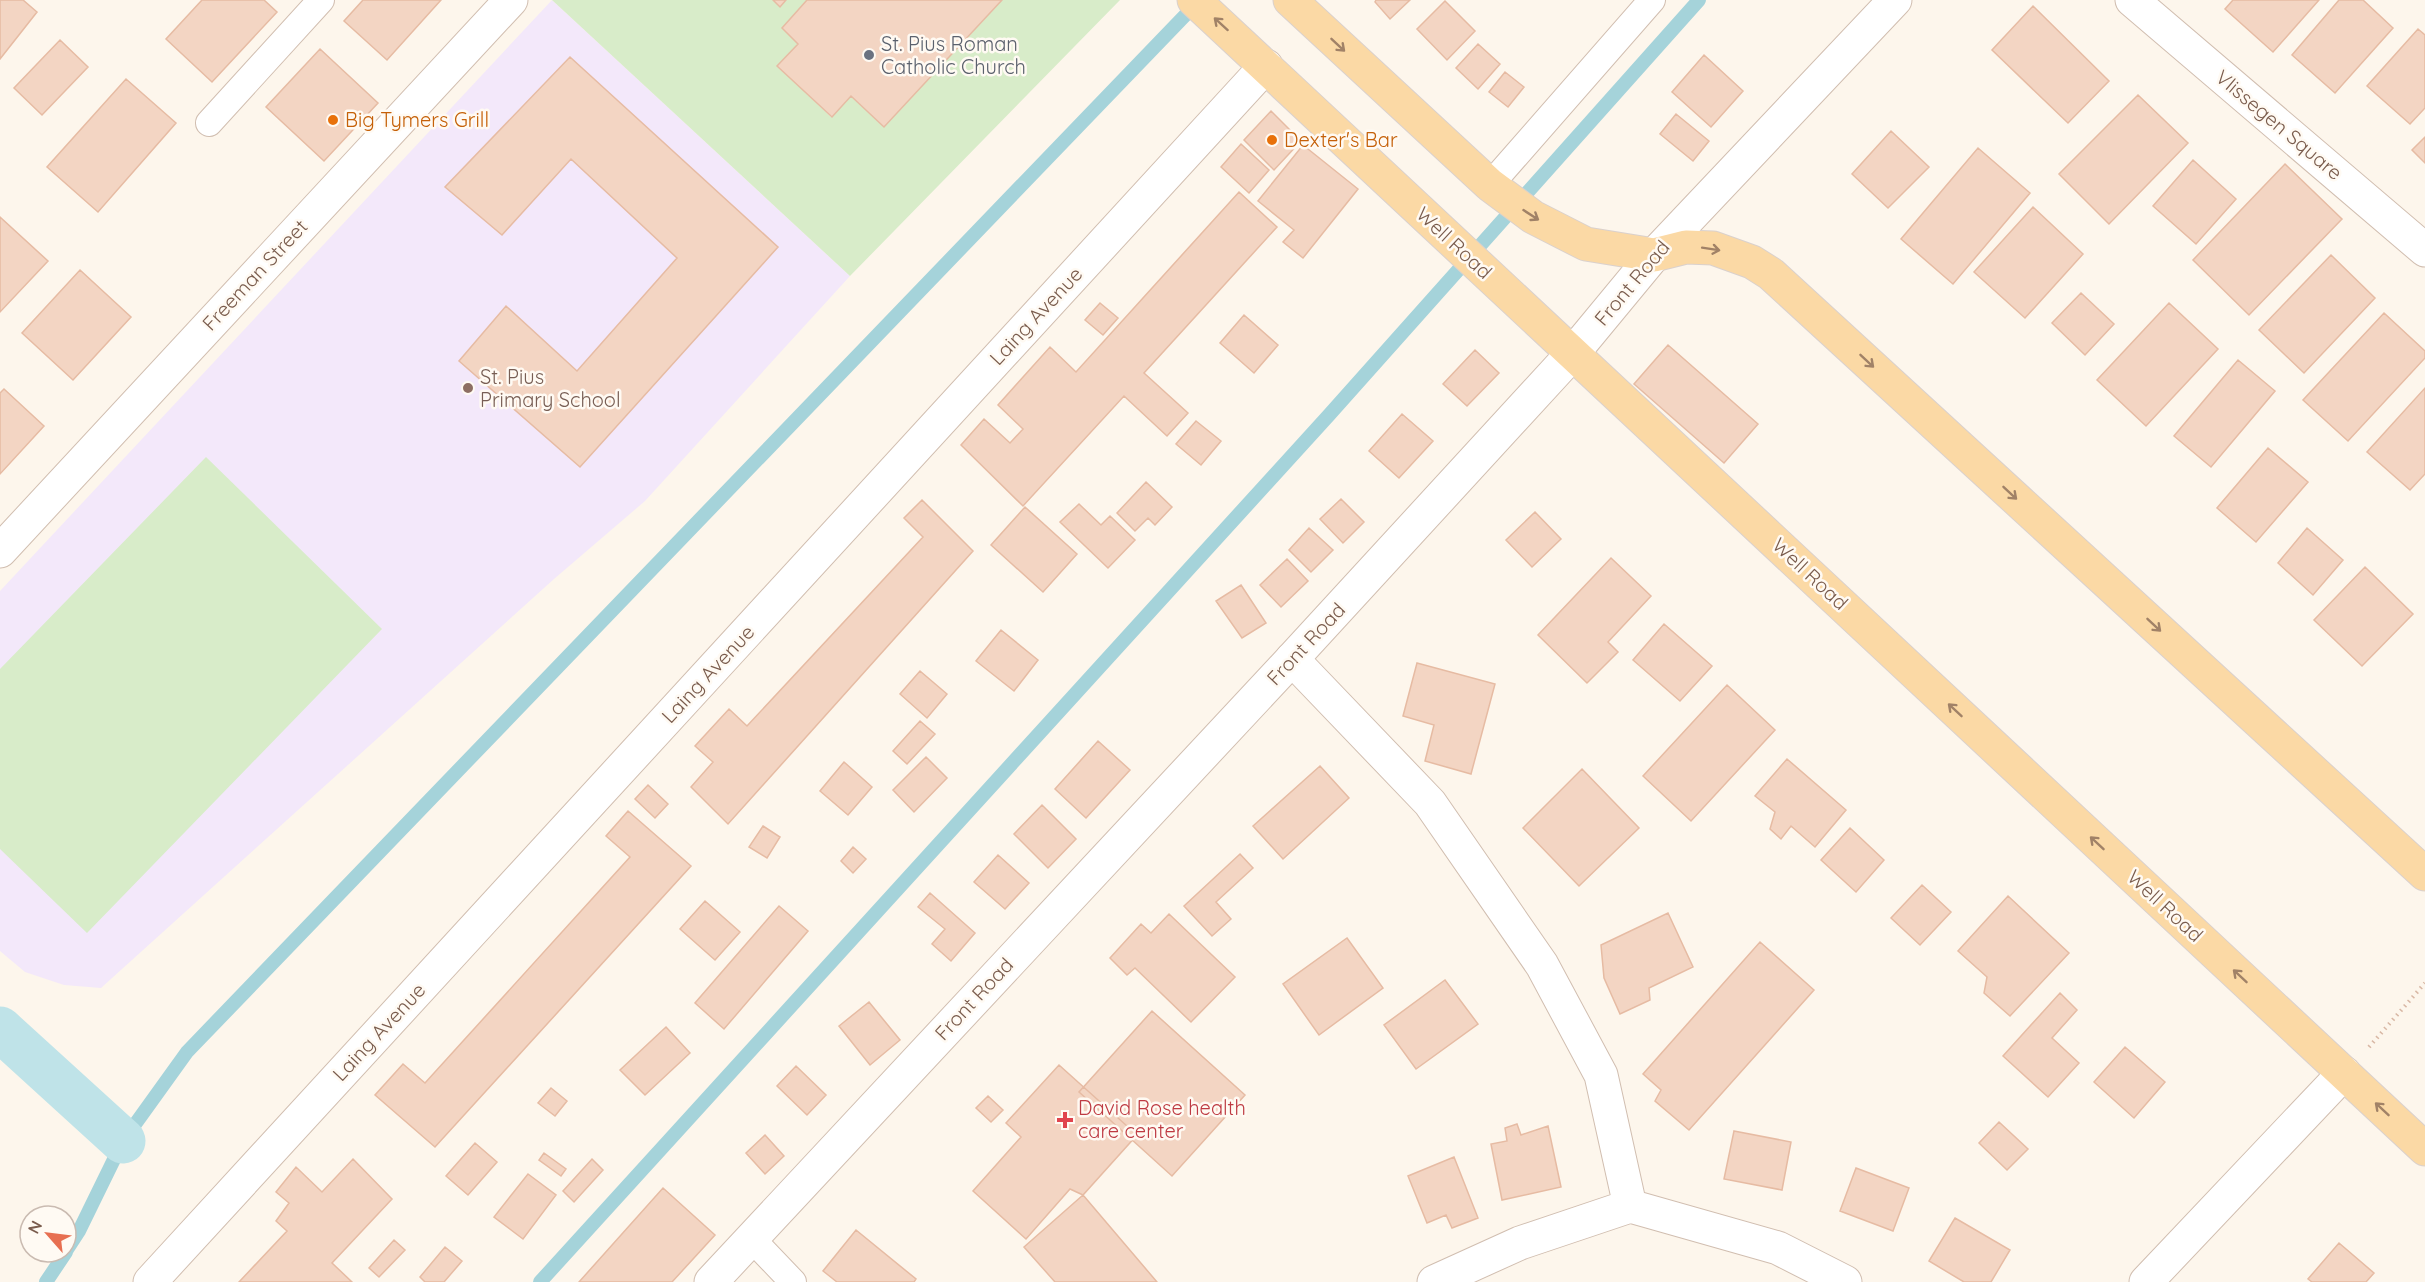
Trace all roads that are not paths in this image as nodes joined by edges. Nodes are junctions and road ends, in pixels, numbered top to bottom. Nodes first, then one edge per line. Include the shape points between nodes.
1 (321, 0) edge
2 (511, 0) edge
3 (1194, 0) edge
4 (1652, 0) edge
5 (1895, 0) edge
6 (2132, 0) edge
7 (1293, 2) edge
8 (1256, 57) junction
9 (209, 123) dead end
10 (1490, 185) junction
11 (2425, 250) edge
12 (1654, 255) junction
13 (1573, 353) junction
14 (0, 550) edge
15 (1292, 658) junction
16 (2425, 874) edge
17 (2344, 1073) junction
18 (2425, 1149) edge
19 (1630, 1206) junction
20 (751, 1238) junction
21 (150, 1282) edge
22 (711, 1282) edge
23 (793, 1282) edge
24 (1434, 1282) edge
25 (1845, 1282) edge
26 (2146, 1282) edge

1 - 9 lane
2 - 14 street, Freeman Street
8 -> 3 main road, Well Road
4 - 10 lane
5 - 12 street, Front Road
6 - 11 street, Vlissegen Square
7 -> 10 main road
8 - 13 main road, Well Road
8 - 21 street, Laing Avenue
10 -> 12 main road via 1533,217 1586,244
12 - 13 street, Front Road
12 -> 16 main road via 1686,247 1713,248 1752,262 1771,274
13 - 15 street, Front Road
17 -> 13 main road, Well Road
15 - 19 street via 1430,803 1542,965 1601,1075
15 - 20 street, Front Road
18 -> 17 main road, Well Road
17 - 26 street
19 - 24 street via 1520,1243
19 - 25 street via 1778,1248
20 - 22 street, Front Road
20 - 23 lane

